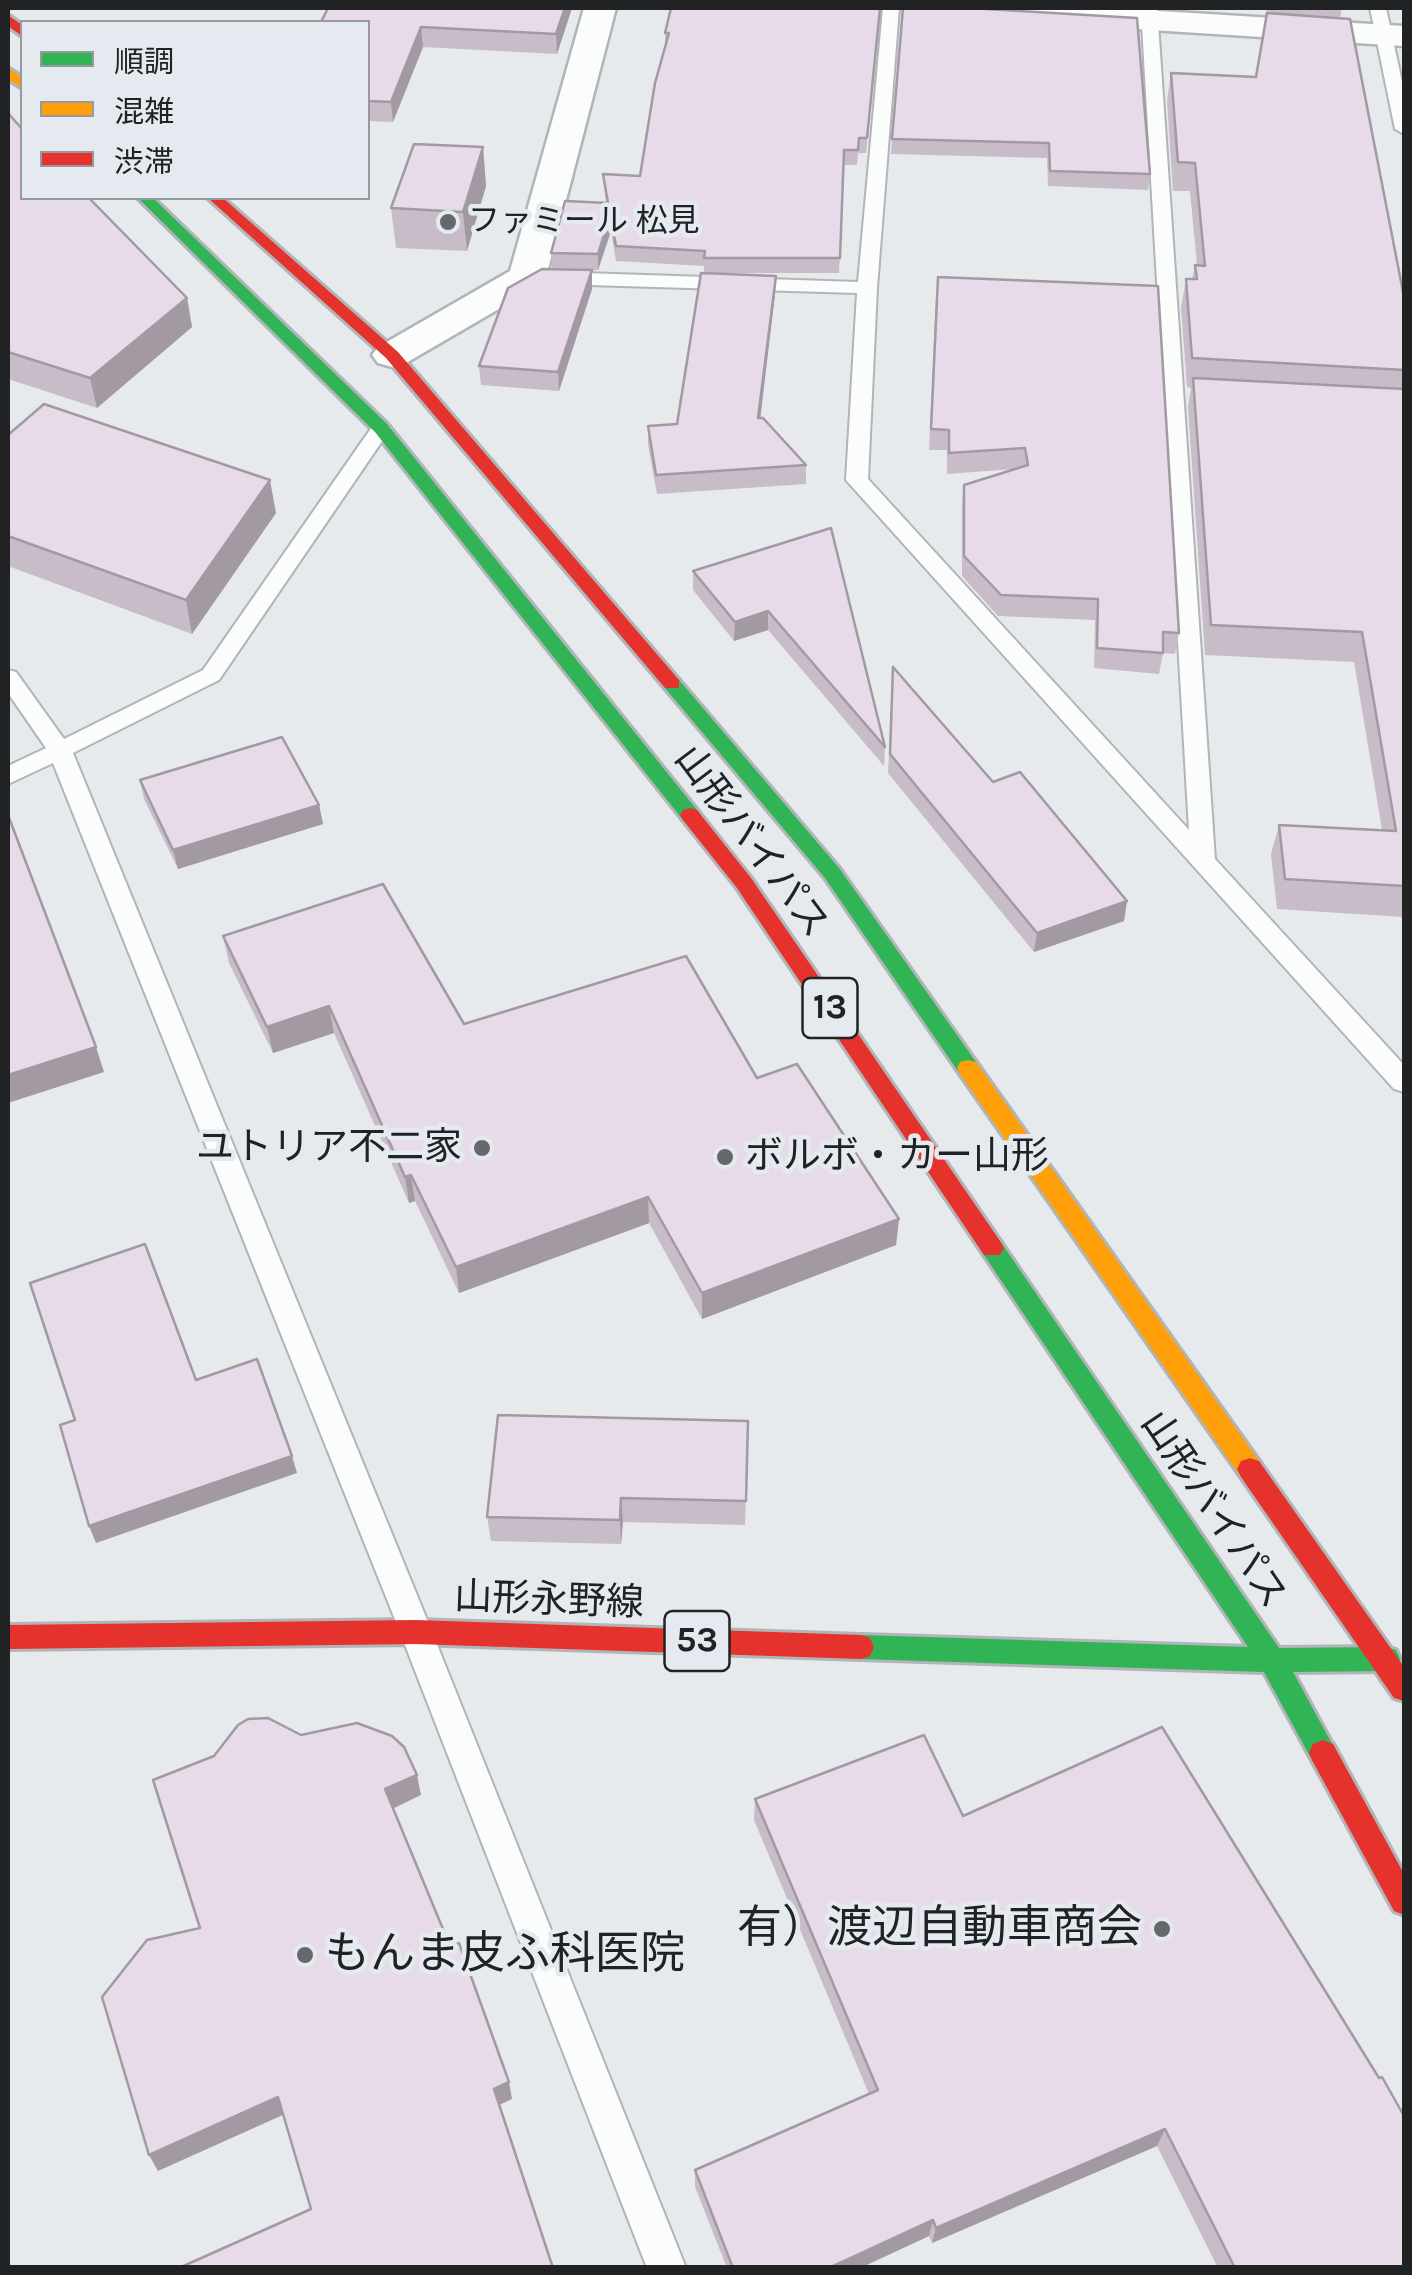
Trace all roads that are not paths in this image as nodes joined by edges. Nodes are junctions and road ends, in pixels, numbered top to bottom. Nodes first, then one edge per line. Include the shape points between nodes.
1 (600, 8) edge
2 (891, 8) edge
3 (962, 8) edge
4 (1150, 14) edge
5 (1389, 26) edge
6 (1404, 129) edge
7 (148, 200) edge
8 (216, 200) edge
9 (526, 277) junction
10 (867, 288) junction
11 (392, 355) junction
12 (382, 428) junction
13 (8, 677) edge
14 (59, 750) junction
15 (8, 776) edge
16 (1203, 859) junction
17 (1404, 1082) edge
18 (416, 1632) junction
19 (8, 1636) edge
20 (1387, 1659) junction
21 (1272, 1660) junction
22 (1404, 1689) edge
23 (1404, 1901) edge
24 (667, 2268) edge

1 - 9 street
2 - 10 lane
3 - 4 street
4 - 5 street
4 - 16 lane via 1185,397
5 - 6 lane
7 - 12 main road, 山形バイパス / 13
8 - 11 main road, 山形バイパス / 13
9 - 10 lane
9 - 11 street
10 - 16 lane via 857,480
11 - 20 main road, 山形バイパス / 13 via 832,873
12 - 14 lane via 211,676
12 - 21 main road, 山形バイパス / 13 via 744,882
13 - 14 lane
14 - 15 lane
14 - 18 lane
16 - 17 lane
18 - 19 main road, 山形永野線 / 53
18 - 21 main road, 山形永野線 / 53
18 - 24 lane
20 - 21 main road, 山形永野線 / 53
20 - 22 main road, 山形バイパス / 13
21 - 23 main road, 山形バイパス / 13

